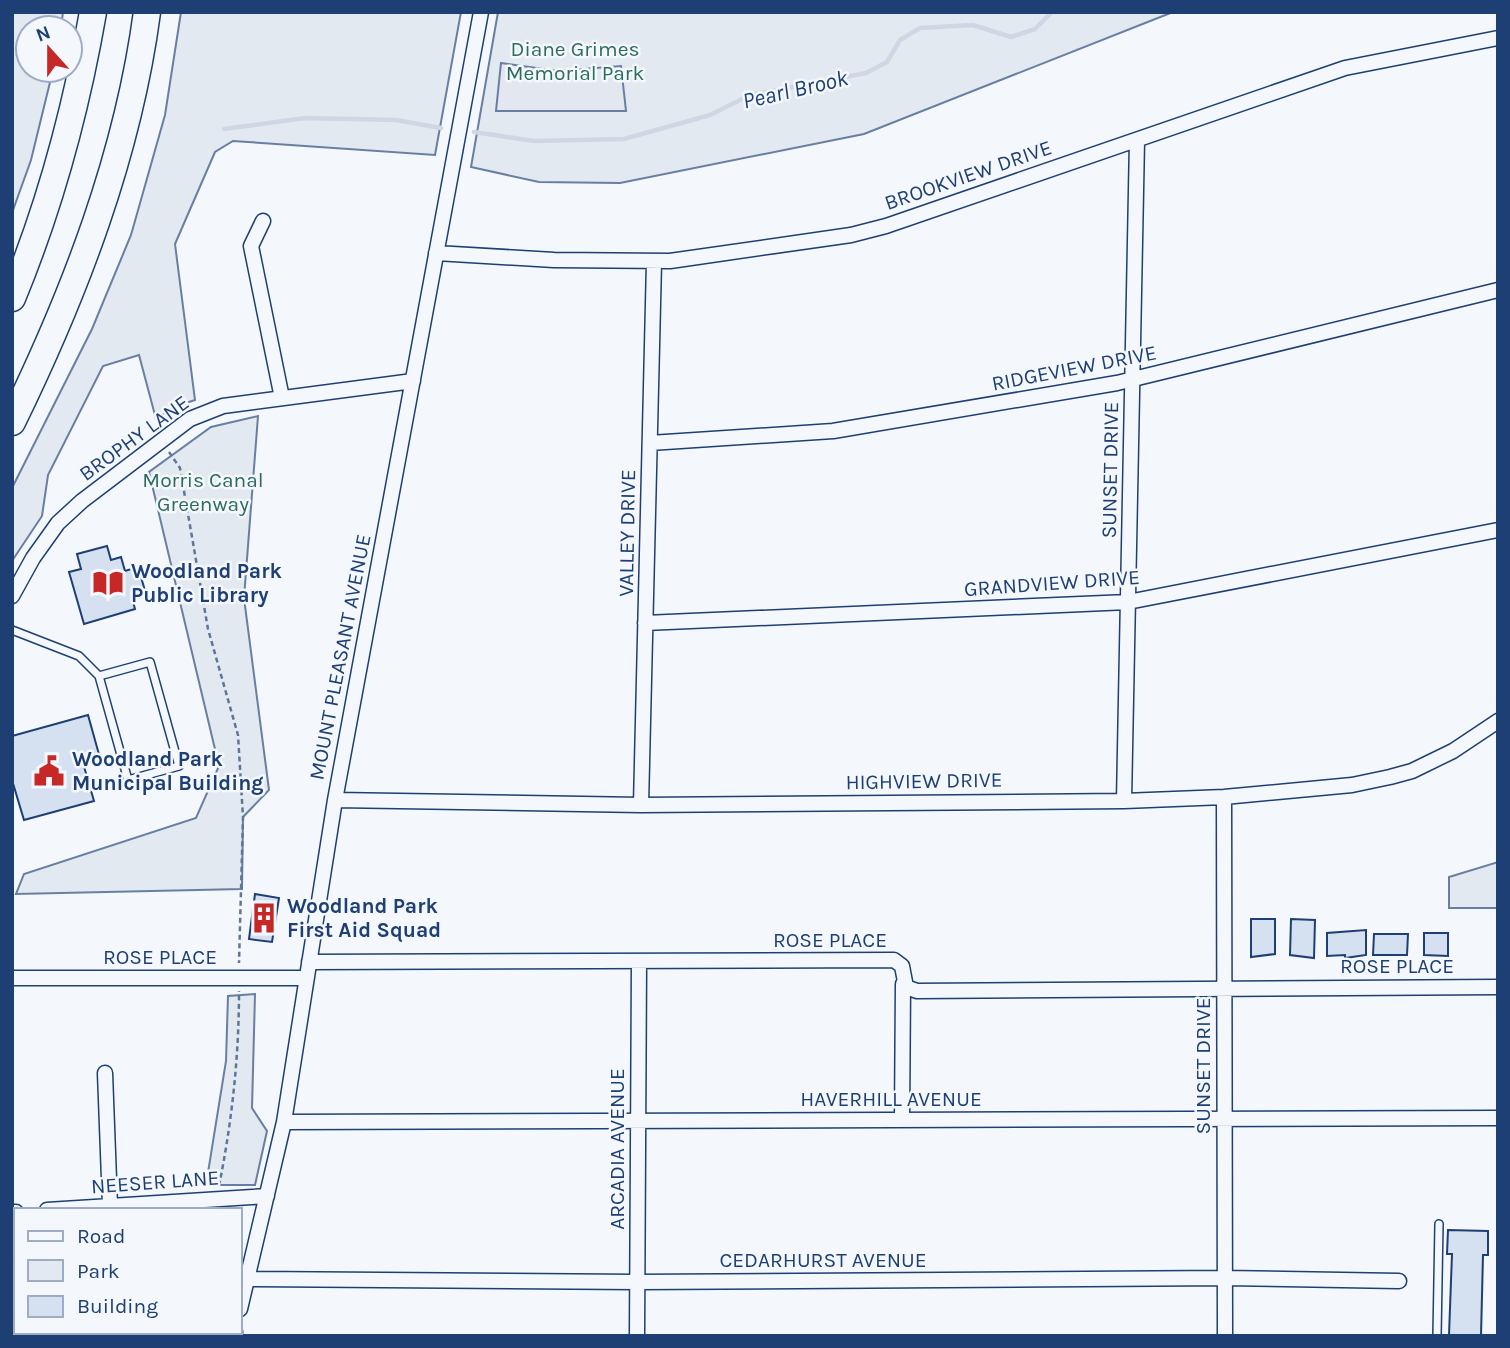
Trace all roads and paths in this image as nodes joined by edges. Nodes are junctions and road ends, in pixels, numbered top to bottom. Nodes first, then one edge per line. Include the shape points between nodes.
1 (93, 12) edge
2 (147, 12) edge
3 (481, 12) edge
4 (1498, 38) edge
5 (1137, 139) junction
6 (263, 221) dead end
7 (436, 253) junction
8 (654, 261) junction
9 (1498, 290) edge
10 (12, 298) edge
11 (1132, 379) junction
12 (413, 382) junction
13 (282, 398) junction
14 (12, 422) edge
15 (160, 441) junction
16 (650, 443) junction
17 (1498, 530) edge
18 (12, 596) edge
19 (1128, 602) junction
20 (645, 624) junction
21 (12, 630) edge
22 (100, 676) junction
23 (1498, 721) edge
24 (1224, 797) junction
25 (335, 800) junction
26 (1124, 801) junction
27 (641, 805) junction
28 (309, 962) junction
29 (639, 962) junction
30 (12, 978) edge
31 (239, 978) junction
32 (307, 978) junction
33 (903, 984) junction
34 (1498, 987) edge
35 (1224, 988) junction
36 (105, 1073) dead end
37 (1498, 1118) edge
38 (1224, 1119) junction
39 (902, 1120) junction
40 (638, 1121) junction
41 (285, 1122) junction
42 (267, 1196) junction
43 (217, 1199) junction
44 (110, 1206) junction
45 (78, 1208) edge
46 (1439, 1224) dead end
47 (1225, 1278) junction
48 (247, 1279) junction
49 (1399, 1281) dead end
50 (638, 1282) junction
51 (242, 1300) edge
52 (637, 1336) edge
53 (1225, 1336) edge
54 (1437, 1336) edge

1 - 10 highway via 56,174
2 - 14 highway via 133,90 100,209 59,322
3 - 7 street, MOUNT PLEASANT AVENUE
4 - 5 street, BROOKVIEW DRIVE via 1345,68
5 - 8 street, BROOKVIEW DRIVE via 851,235
5 - 11 street, SUNSET DRIVE
6 - 13 street via 251,246
7 - 8 street, BROOKVIEW DRIVE
7 - 12 street, MOUNT PLEASANT AVENUE
8 - 16 street, VALLEY DRIVE
9 - 11 street, RIDGEVIEW DRIVE
11 - 16 street, RIDGEVIEW DRIVE via 833,431
11 - 19 street, SUNSET DRIVE
12 - 13 street, BROPHY LANE
12 - 25 street, MOUNT PLEASANT AVENUE
13 - 15 street, BROPHY LANE via 205,412
15 - 18 street, BROPHY LANE via 58,523
15 - 31 path via 180,468 208,629 238,735 243,817
16 - 20 street, VALLEY DRIVE
17 - 19 street, GRANDVIEW DRIVE
19 - 20 street, GRANDVIEW DRIVE
19 - 26 street, SUNSET DRIVE
20 - 27 street, VALLEY DRIVE
21 - 22 lane via 79,656
22 - 22 lane via 128,779 180,766 150,662
23 - 24 street, HIGHVIEW DRIVE via 1412,771 1352,785
24 - 26 street, HIGHVIEW DRIVE
24 - 35 street, SUNSET DRIVE
25 - 27 street, HIGHVIEW DRIVE
25 - 28 street, MOUNT PLEASANT AVENUE
26 - 27 street, HIGHVIEW DRIVE
28 - 29 street, ROSE PLACE
28 - 32 street, MOUNT PLEASANT AVENUE
29 - 33 street, ROSE PLACE via 894,960 902,966
29 - 40 street, ARCADIA AVENUE
30 - 31 street, ROSE PLACE
31 - 32 street, ROSE PLACE
31 - 43 path via 230,1131
32 - 41 street, MOUNT PLEASANT AVENUE
33 - 35 street, ROSE PLACE via 917,990
33 - 39 street
34 - 35 street, ROSE PLACE
35 - 38 street, SUNSET DRIVE
36 - 44 street
37 - 38 street, HAVERHILL AVENUE
38 - 39 street, HAVERHILL AVENUE
38 - 47 street, SUNSET DRIVE
39 - 40 street, HAVERHILL AVENUE
40 - 41 street, HAVERHILL AVENUE
40 - 50 street, ARCADIA AVENUE
41 - 42 street, MOUNT PLEASANT AVENUE
42 - 43 street, NEESER LANE
42 - 48 street, MOUNT PLEASANT AVENUE
43 - 44 street, NEESER LANE
44 - 45 street, NEESER LANE
46 - 54 lane
47 - 49 street, CEDARHURST AVENUE
47 - 50 street, CEDARHURST AVENUE
47 - 53 street, SUNSET DRIVE
48 - 50 street, CEDARHURST AVENUE
48 - 51 street, MOUNT PLEASANT AVENUE
50 - 52 street, ARCADIA AVENUE

